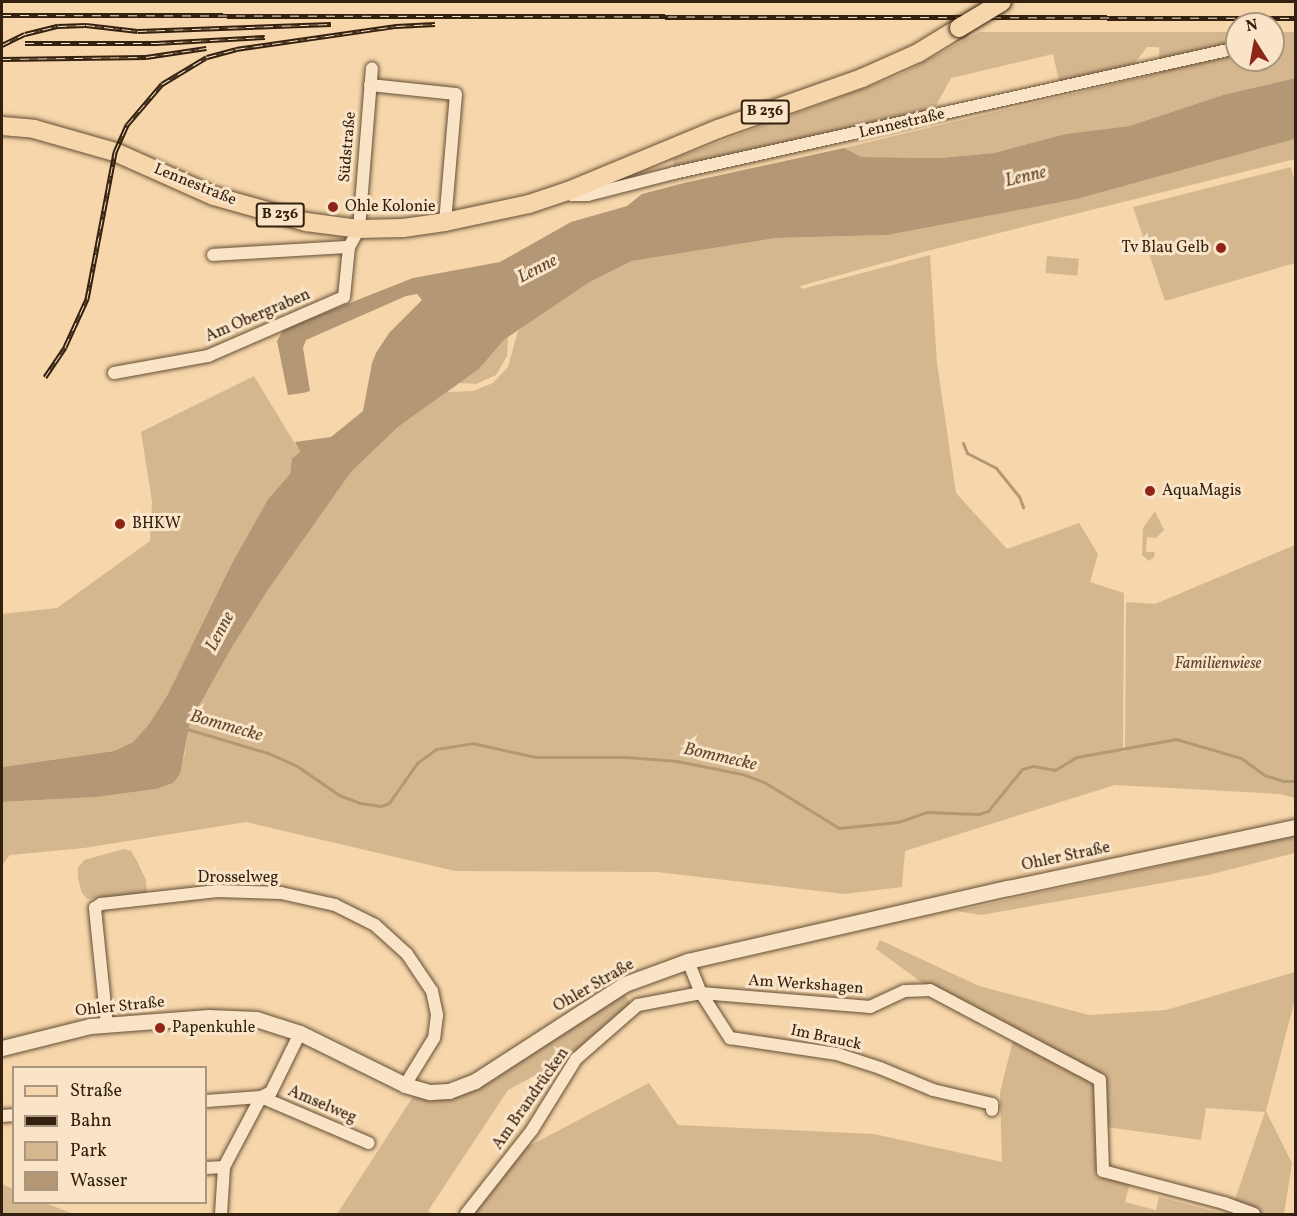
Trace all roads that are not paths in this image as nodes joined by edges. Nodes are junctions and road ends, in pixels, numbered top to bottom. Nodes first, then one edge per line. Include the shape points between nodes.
1 (1002, 2) edge
2 (1225, 51) edge
3 (372, 69) dead end
4 (370, 85) junction
5 (2, 126) edge
6 (568, 191) junction
7 (445, 222) junction
8 (359, 229) junction
9 (349, 247) junction
10 (213, 255) dead end
11 (114, 373) dead end
12 (1296, 827) edge
13 (688, 961) junction
14 (701, 993) junction
15 (107, 1025) junction
16 (300, 1033) junction
17 (2, 1048) edge
18 (405, 1085) junction
19 (261, 1097) junction
20 (207, 1101) edge
21 (992, 1110) dead end
22 (369, 1143) dead end
23 (224, 1167) junction
24 (207, 1168) edge
25 (221, 1215) edge
26 (466, 1215) edge
27 (1254, 1215) edge

1 - 6 main road, Lennestraße / B 236, bridge via 918,53 862,78 718,129
2 - 6 street, Lennestraße via 588,195 572,195
3 - 4 street, Südstraße
4 - 7 street via 456,94
4 - 8 street, Südstraße
5 - 8 main road, Lennestraße / B 236 via 34,129 115,152 214,196 262,210 306,222
6 - 7 main road, Lennestraße / B 236 via 529,204
7 - 8 main road, Lennestraße / B 236
8 - 9 street, Am Obergraben
9 - 10 street
9 - 11 street, Am Obergraben via 344,297 207,356
12 - 13 street, Ohler Straße
13 - 14 street, Im Brauck
13 - 18 street, Ohler Straße via 624,984 475,1081 448,1091 430,1092
14 - 21 street, Im Brauck via 730,1038 837,1054 933,1090 992,1104
14 - 26 street, Am Brandrücken via 638,1005 576,1059 532,1130
14 - 27 street, Am Werkshagen via 870,1007 905,991 930,990 1100,1080 1103,1171 1224,1203
15 - 16 street, Ohler Straße via 209,1017 256,1019
15 - 17 street, Ohler Straße via 67,1030
15 - 18 street, Drosselweg via 95,908 101,904 217,891 281,893 335,905 375,925 407,954 432,991 437,1015 434,1038
16 - 18 street, Ohler Straße
16 - 19 street, Amselweg via 271,1092
19 - 20 street
19 - 22 street, Amselweg
19 - 23 street, Amselweg
23 - 24 street
23 - 25 street, Amselweg

